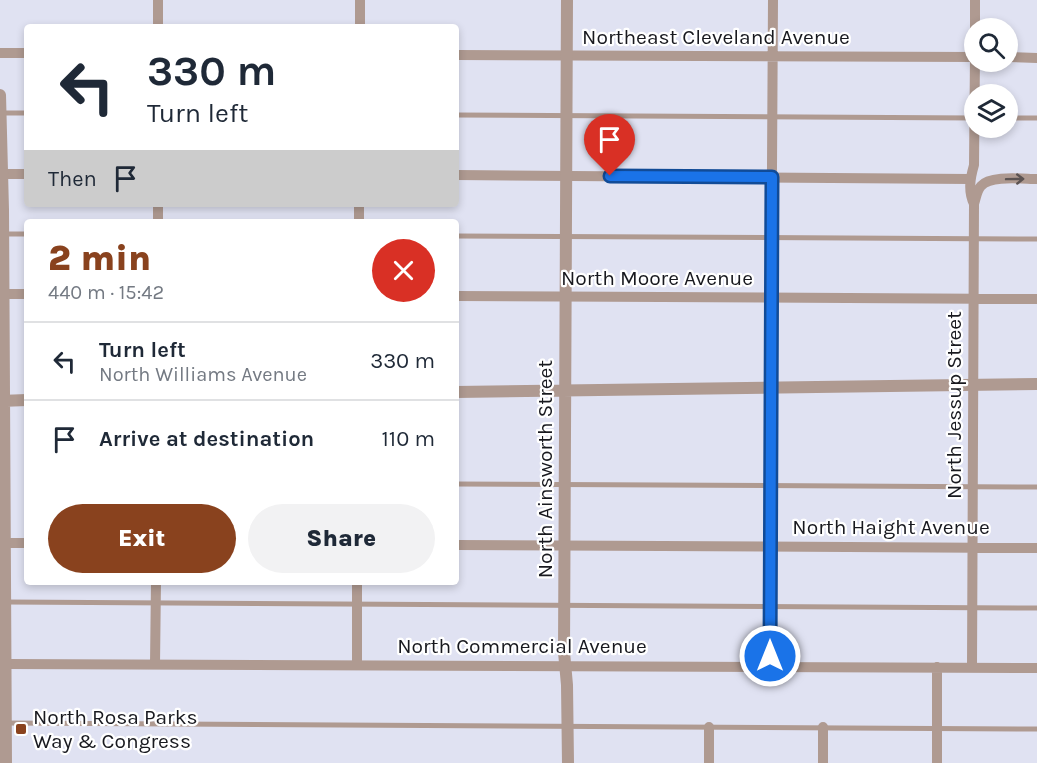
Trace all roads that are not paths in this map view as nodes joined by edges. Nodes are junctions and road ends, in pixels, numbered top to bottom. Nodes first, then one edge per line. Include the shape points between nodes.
1 (158, 0) edge
2 (360, 0) edge
3 (567, 0) edge
4 (773, 0) edge
5 (975, 0) edge
6 (975, 18) edge
7 (158, 24) edge
8 (360, 24) edge
9 (0, 53) edge
10 (24, 53) edge
11 (459, 55) edge
12 (567, 56) junction
13 (773, 56) junction
14 (964, 56) edge
15 (1018, 57) edge
16 (1037, 58) edge
17 (0, 95) edge
18 (0, 113) edge
19 (24, 113) edge
20 (459, 115) edge
21 (567, 116) junction
22 (772, 116) junction
23 (964, 118) edge
24 (1018, 118) edge
25 (1037, 118) edge
26 (975, 138) edge
27 (1, 174) edge
28 (24, 174) edge
29 (459, 176) edge
30 (566, 176) junction
31 (772, 177) junction
32 (970, 179) junction
33 (1037, 179) edge
34 (974, 204) junction
35 (3, 234) junction
36 (24, 234) edge
37 (459, 236) edge
38 (566, 237) junction
39 (772, 238) junction
40 (974, 238) junction
41 (1037, 239) edge
42 (3, 294) junction
43 (24, 294) edge
44 (459, 296) edge
45 (566, 297) junction
46 (771, 298) junction
47 (974, 299) junction
48 (1037, 299) edge
49 (1037, 384) edge
50 (974, 385) junction
51 (771, 388) junction
52 (565, 391) junction
53 (459, 392) edge
54 (24, 400) edge
55 (1, 401) edge
56 (459, 484) edge
57 (565, 484) junction
58 (770, 487) junction
59 (1037, 487) edge
60 (973, 488) junction
61 (2, 512) edge
62 (6, 543) junction
63 (24, 543) edge
64 (459, 545) edge
65 (565, 545) junction
66 (770, 546) junction
67 (973, 547) junction
68 (1037, 548) edge
69 (156, 585) edge
70 (357, 585) edge
71 (6, 602) junction
72 (156, 604) junction
73 (357, 605) junction
74 (565, 605) junction
75 (770, 607) junction
76 (972, 608) junction
77 (1037, 608) edge
78 (3, 619) edge
79 (6, 663) junction
80 (155, 664) junction
81 (357, 665) junction
82 (566, 666) junction
83 (770, 667) junction
84 (937, 668) junction
85 (972, 668) junction
86 (1037, 668) edge
87 (568, 726) junction
88 (709, 727) junction
89 (4, 728) edge
90 (823, 728) junction
91 (937, 728) junction
92 (1037, 729) edge
93 (6, 763) edge
94 (568, 763) edge
95 (709, 763) edge
96 (823, 763) edge
97 (937, 763) edge

1 - 7 street
2 - 8 street
3 - 12 street, North Ainsworth Street
4 - 13 street
5 - 6 street
9 - 10 street
11 - 12 street, Northeast Cleveland Avenue
12 - 13 street, Northeast Cleveland Avenue
12 - 21 street, North Ainsworth Street
13 - 14 street, Northeast Cleveland Avenue
13 - 22 street
15 - 16 street
17 - 18 street
18 - 19 lane
18 - 27 street
20 - 21 lane
21 - 22 lane
21 - 30 street, North Ainsworth Street
22 - 23 lane
22 - 31 street
24 - 25 lane
26 - 32 street
27 - 28 street
27 - 35 street
29 - 30 street
30 - 31 street
30 - 38 street, North Ainsworth Street
31 - 32 street
31 - 39 street
32 - 34 street, North Jessup Street
34 -> 33 street via 979,188 993,179
34 - 40 street, North Jessup Street
35 - 36 lane
35 - 42 street
37 - 38 lane
38 - 39 lane
38 - 45 street, North Ainsworth Street
39 - 40 lane
39 - 46 street
40 - 41 lane
40 - 47 street, North Jessup Street
42 - 43 street
42 - 55 street
44 - 45 street, North Moore Avenue
45 - 46 street, North Moore Avenue
45 - 52 street, North Ainsworth Street
46 - 47 street, North Moore Avenue
46 - 51 street
47 - 48 street, North Moore Avenue
47 - 50 street, North Jessup Street
49 - 50 street
50 - 51 street
50 - 60 street, North Jessup Street
51 - 52 street
51 - 58 street
52 - 53 street
52 - 57 street, North Ainsworth Street
54 - 55 street
55 - 61 street
56 - 57 lane
57 - 58 lane
57 - 65 street, North Ainsworth Street
58 - 60 lane
58 - 66 street
59 - 60 lane
60 - 67 street, North Jessup Street
61 - 62 street
62 - 63 street
62 - 71 street
64 - 65 street, North Haight Avenue
65 - 66 street, North Haight Avenue
65 - 74 street, North Ainsworth Street
66 - 67 street, North Haight Avenue
66 - 75 street
67 - 68 street, North Haight Avenue
67 - 76 street, North Jessup Street
69 - 72 street
70 - 73 street
71 - 72 lane
71 - 78 street
72 - 73 lane
72 - 80 street
73 - 74 lane
73 - 81 street
74 - 75 lane
74 - 82 street, North Ainsworth Street
75 - 76 lane
75 - 83 street
76 - 77 lane
76 - 85 street, North Jessup Street
78 - 79 street
79 - 80 street, North Commercial Avenue
79 - 89 street
80 - 81 street, North Commercial Avenue
81 - 82 street, North Commercial Avenue
82 - 83 street, North Commercial Avenue
82 - 87 street, North Ainsworth Street
83 - 84 street, North Commercial Avenue
84 - 85 street, North Commercial Avenue
84 - 91 street
85 - 86 street, North Commercial Avenue
87 - 88 lane
87 - 89 lane
87 - 94 street, North Ainsworth Street
88 - 90 lane
88 - 95 street
89 - 93 street
90 - 91 lane
90 - 96 street
91 - 92 lane
91 - 97 street

